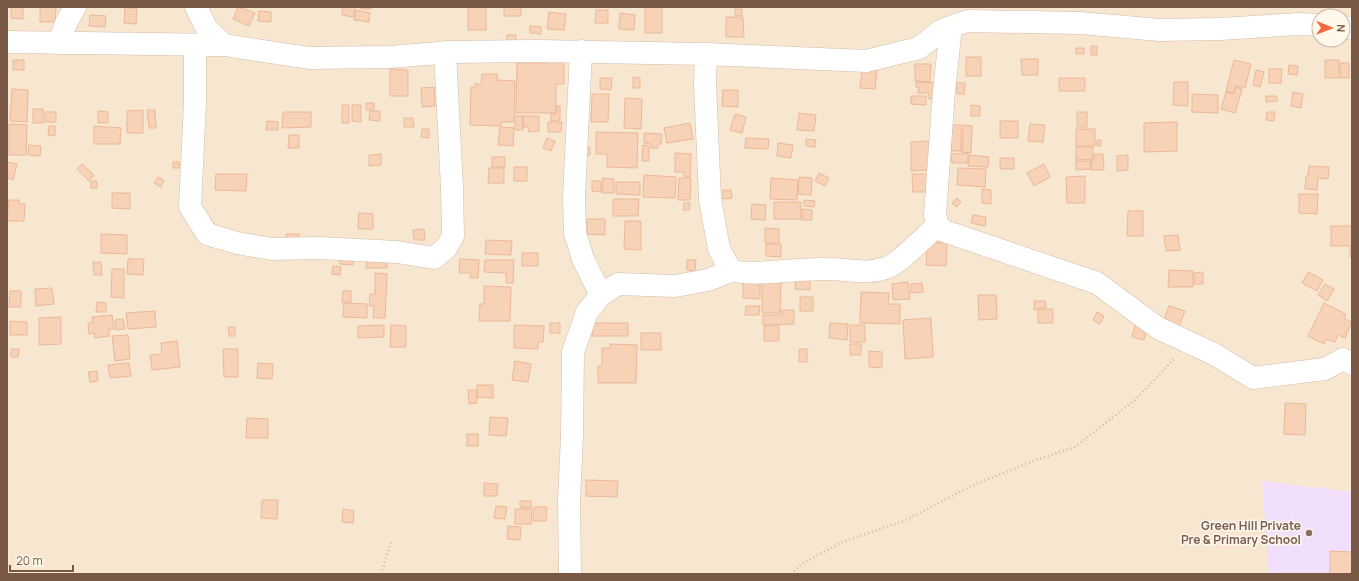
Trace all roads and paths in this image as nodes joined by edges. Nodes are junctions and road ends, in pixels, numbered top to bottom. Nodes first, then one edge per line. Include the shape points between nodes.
1 (76, 7) edge
2 (196, 7) edge
3 (1311, 25) edge
4 (951, 27) junction
5 (7, 42) edge
6 (59, 43) junction
7 (195, 45) junction
8 (224, 45) junction
9 (445, 52) junction
10 (581, 52) junction
11 (706, 54) junction
12 (938, 225) junction
13 (731, 270) junction
14 (600, 295) junction
15 (1188, 342) junction
16 (1352, 364) edge
17 (391, 542) dead end
18 (381, 574) edge
19 (570, 574) edge
20 (791, 574) edge

1 - 6 street
2 - 8 street via 207,29
3 - 4 street via 1160,30 1080,23 967,21
4 - 11 street via 942,30 918,48 866,61
4 - 12 street via 935,215
5 - 6 street
6 - 7 street
7 - 8 street
7 - 9 street via 196,102 190,207 207,234 236,243 272,249 318,248 397,252 434,258 446,248 453,236
8 - 9 street via 309,58 389,57
9 - 10 street
10 - 11 street
10 - 14 street via 574,197 575,233 583,259
11 - 13 street via 710,199 719,249
12 - 13 street via 887,267 866,273 830,269 751,274
12 - 15 street via 944,231 967,240 1097,283 1158,328
13 - 14 street via 708,280 675,286 618,284
14 - 19 street via 587,312 573,352 568,500
15 - 16 street via 1214,354 1253,378 1325,369 1343,359
15 - 20 path via 1136,399 1075,447 971,486 906,520 840,543 802,564
17 - 18 path

